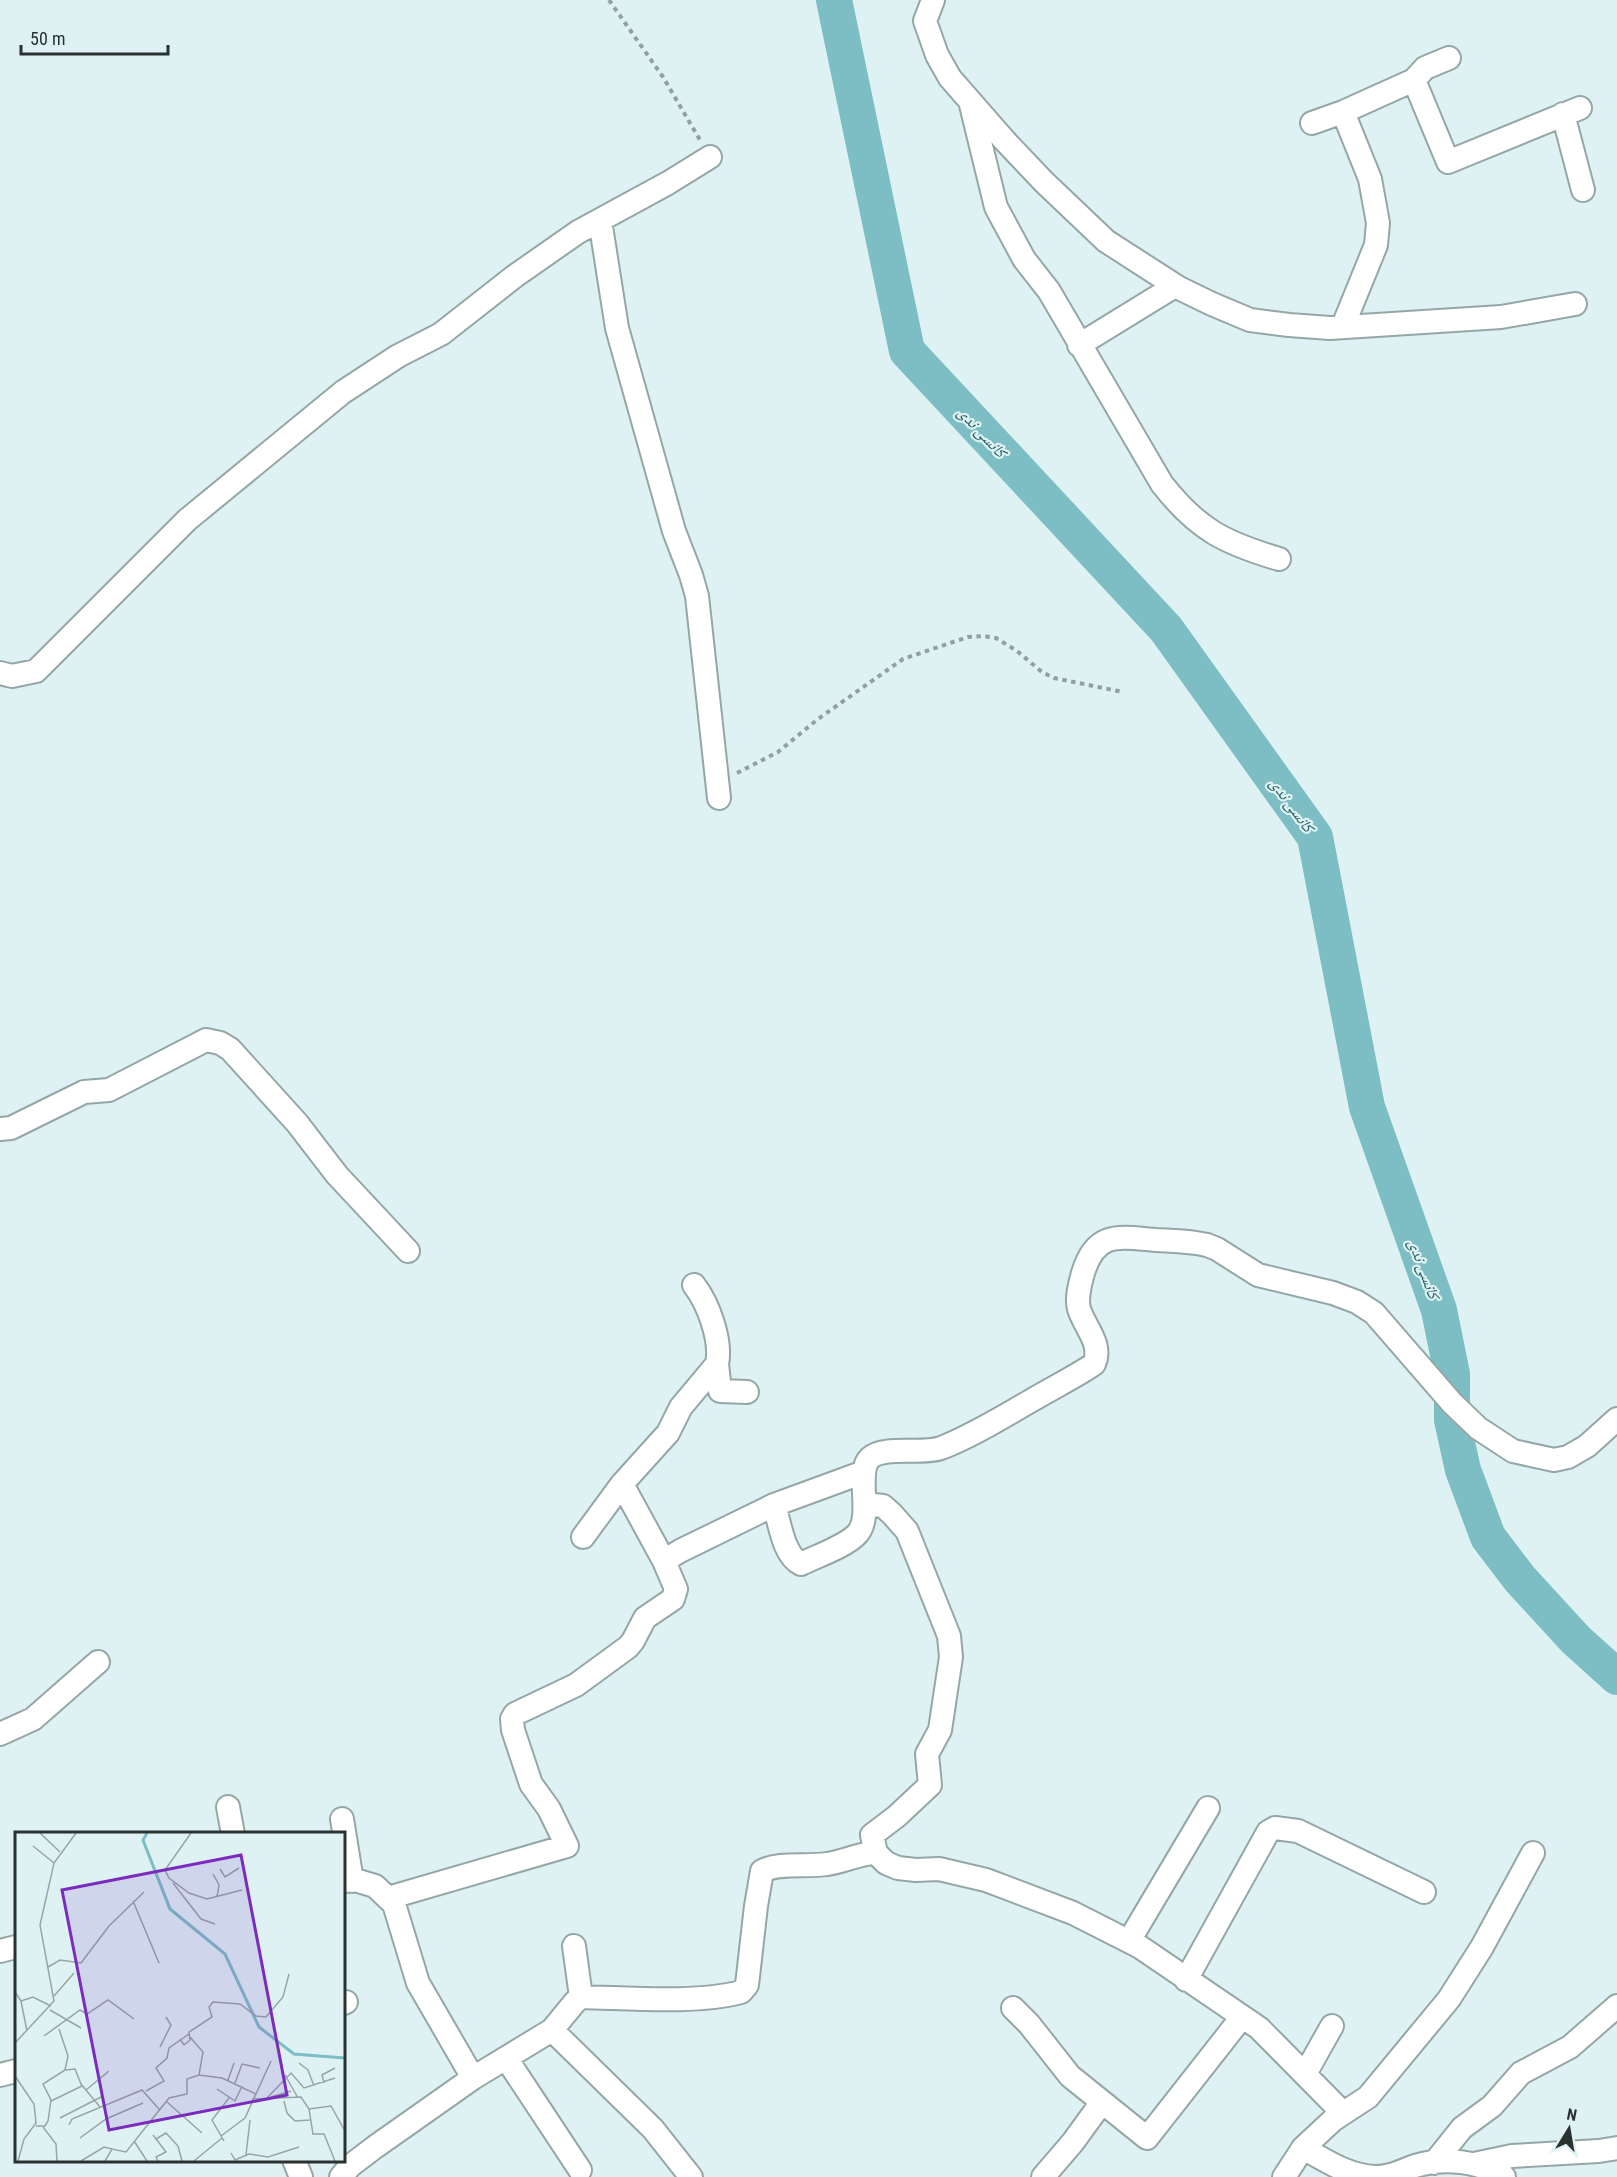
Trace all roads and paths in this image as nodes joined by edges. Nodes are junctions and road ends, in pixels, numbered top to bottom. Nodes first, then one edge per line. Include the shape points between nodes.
1 (609, 0) edge
2 (933, 0) edge
3 (1449, 58) dead end
4 (1414, 80) junction
5 (970, 100) junction
6 (1343, 112) junction
7 (1312, 123) dead end
8 (710, 157) joint
9 (1583, 190) dead end
10 (600, 220) junction
11 (1175, 286) junction
12 (1575, 304) dead end
13 (1343, 326) junction
14 (1079, 345) junction
15 (1279, 560) dead end
16 (0, 673) edge
17 (1123, 692) dead end
18 (718, 791) joint
19 (0, 1129) edge
20 (408, 1251) dead end
21 (694, 1285) dead end
22 (717, 1364) junction
23 (747, 1392) dead end
24 (1617, 1419) edge
25 (864, 1472) junction
26 (622, 1484) junction
27 (865, 1504) junction
28 (774, 1506) junction
29 (583, 1537) dead end
30 (664, 1561) junction
31 (98, 1662) dead end
32 (0, 1734) edge
33 (228, 1807) dead end
34 (1208, 1808) dead end
35 (342, 1819) dead end
36 (233, 1832) edge
37 (343, 1832) edge
38 (345, 1850) edge
39 (1533, 1852) dead end
40 (876, 1853) junction
41 (348, 1881) edge
42 (1424, 1892) dead end
43 (388, 1898) junction
44 (1129, 1941) junction
45 (574, 1946) dead end
46 (15, 1947) edge
47 (0, 1951) edge
48 (1186, 1980) junction
49 (581, 1997) junction
50 (1617, 2006) edge
51 (1013, 2008) dead end
52 (1242, 2017) junction
53 (1332, 2026) dead end
54 (552, 2030) junction
55 (506, 2058) junction
56 (15, 2071) edge
57 (1305, 2074) junction
58 (0, 2075) edge
59 (473, 2078) junction
60 (1102, 2102) junction
61 (1343, 2113) junction
62 (1303, 2148) junction
63 (1617, 2148) edge
64 (295, 2162) edge
65 (1434, 2163) junction
66 (1472, 2164) junction
67 (580, 2170) dead end
68 (301, 2177) edge
69 (341, 2177) edge
70 (691, 2177) edge
71 (1043, 2177) edge
72 (1284, 2177) edge
73 (1504, 2177) edge

1 - 8 path via 663,77
2 - 5 street via 925,21 929,33 950,78
3 - 4 street via 1425,68
4 - 6 street
4 - 9 street via 1448,162 1572,111
5 - 11 street via 1093,230
5 - 14 street via 996,207
6 - 7 street
6 - 13 street via 1370,179 1378,234
8 - 10 street
10 - 16 street via 514,276 441,334 343,392 188,520 36,671 12,676
10 - 18 street via 617,328 674,531 697,596
11 - 13 street via 1250,320
11 - 14 street
12 - 13 street via 1500,317
14 - 15 street via 1180,508 1214,534
17 - 18 path via 1054,678 996,638 968,637 903,659 778,752
19 - 20 street via 11,1128 84,1092 109,1090 212,1040 230,1048 337,1175
21 - 22 street via 708,1307
22 - 23 street via 720,1391
22 - 26 street via 681,1407 668,1433
24 - 25 street via 1568,1457 1554,1460 1513,1452 1465,1416 1377,1317 1357,1302 1258,1275 1207,1245 1130,1236 1099,1244 1083,1272 1079,1308 1098,1349 1094,1364 974,1433 936,1450 876,1454 865,1464
25 - 27 street
25 - 28 street
26 - 29 street
26 - 30 street
27 - 28 street via 861,1527 854,1537 801,1564 789,1551
27 - 40 street via 883,1506 907,1531 950,1636 951,1657 940,1730 927,1754 930,1785 872,1835
28 - 30 street
30 - 43 street via 676,1589 673,1599 645,1618 628,1647 576,1685 512,1719 531,1784 549,1809 567,1846
31 - 32 street via 33,1719
33 - 36 street
34 - 44 street
35 - 37 street
38 - 41 street
39 - 61 street via 1449,1999 1368,2097
40 - 44 street via 898,1868 939,1869 996,1884 1074,1913
40 - 49 street via 825,1865 770,1866 762,1871 747,1985 741,1992 669,1999
41 - 43 street via 375,1886
42 - 48 street via 1298,1831 1275,1828 1268,1832
43 - 59 street via 394,1904 418,1983
44 - 48 street
45 - 49 street
46 - 47 street
48 - 52 street
49 - 54 street
50 - 65 street via 1570,2046 1521,2073 1492,2106 1462,2128
51 - 60 street via 1070,2076
52 - 57 street
52 - 60 street via 1147,2138
53 - 57 street
54 - 55 street
54 - 70 street via 653,2129
55 - 59 street
55 - 67 street
56 - 58 street
57 - 61 street
59 - 69 street via 375,2147
60 - 71 street
61 - 62 street
62 - 65 street via 1350,2174 1364,2176 1393,2175
62 - 72 street
63 - 66 street via 1512,2156
64 - 68 street
65 - 66 street
66 - 73 street via 1491,2168

